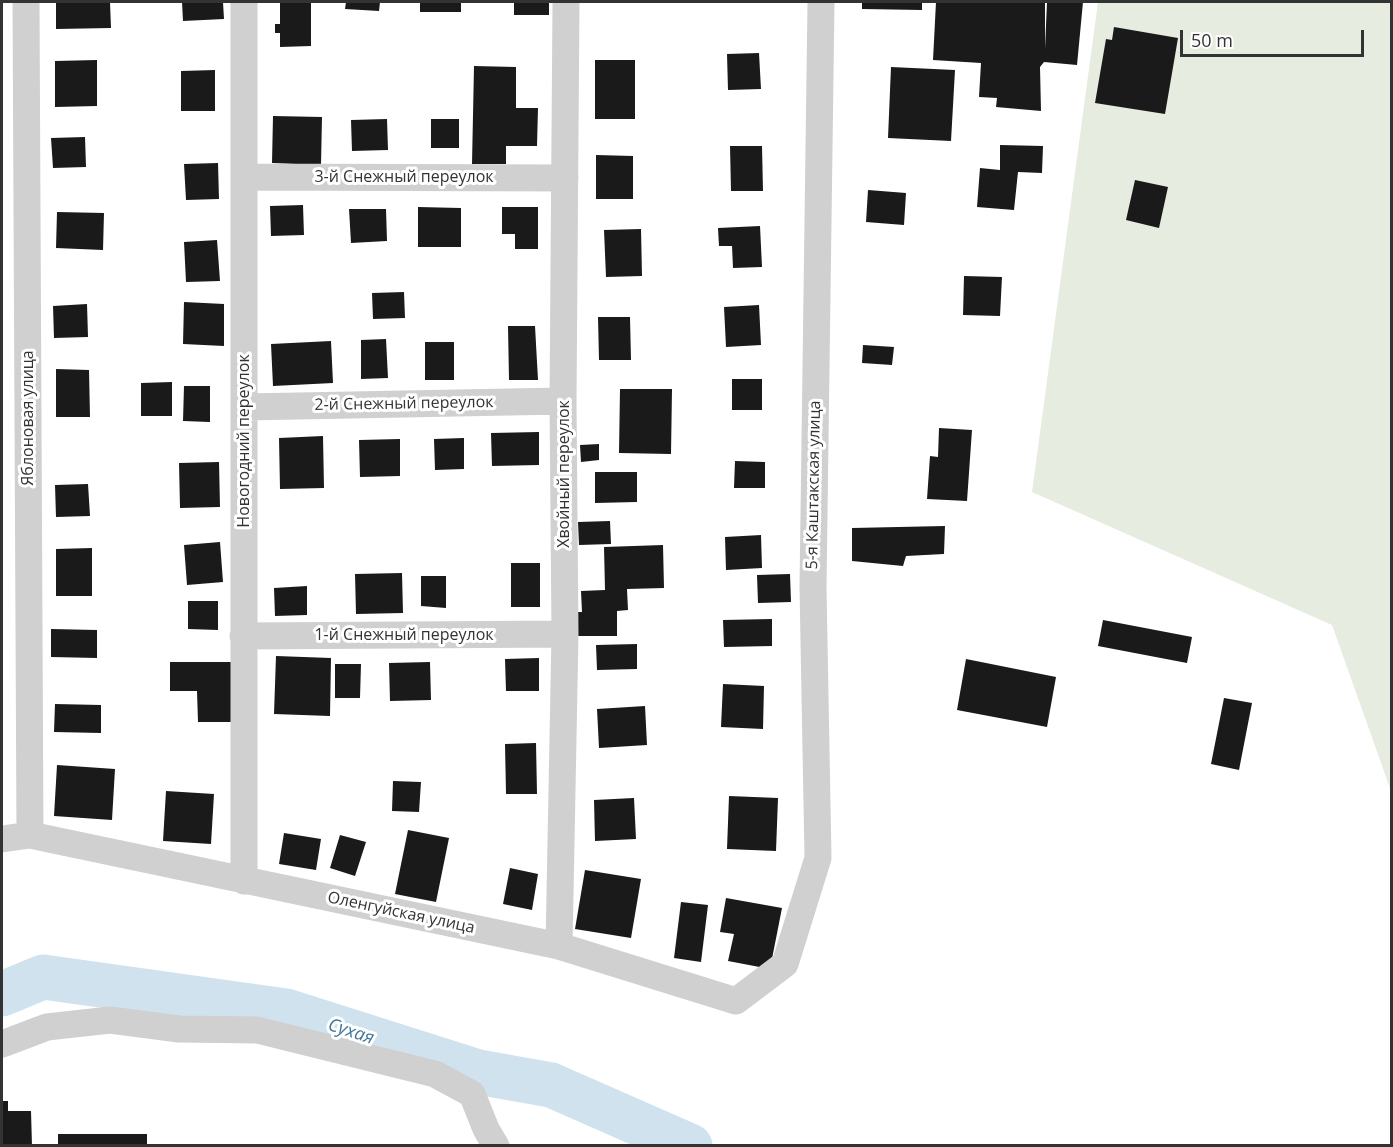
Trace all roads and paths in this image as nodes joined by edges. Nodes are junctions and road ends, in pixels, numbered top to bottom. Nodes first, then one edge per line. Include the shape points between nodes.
1 (26, 2) edge
2 (244, 2) edge
3 (566, 2) edge
4 (821, 2) edge
5 (244, 177) junction
6 (565, 178) junction
7 (563, 401) junction
8 (245, 407) junction
9 (565, 634) junction
10 (243, 636) junction
11 (30, 835) junction
12 (2, 839) edge
13 (244, 881) junction
14 (559, 946) junction
15 (785, 964) joint
16 (2, 1044) edge
17 (496, 1146) edge

1 - 11 street, Яблоновая улица
2 - 5 street, Новогодний переулок
3 - 6 street, Хвойный переулок
4 - 15 street, 5-я Каштакская улица via 813,587 818,858
5 - 6 street, 3-й Снежный переулок
5 - 8 street, Новогодний переулок
6 - 7 street, Хвойный переулок
7 - 8 street, 2-й Снежный переулок
7 - 9 street, Хвойный переулок
8 - 10 street, Новогодний переулок
9 - 10 street, 1-й Снежный переулок
9 - 14 street, Хвойный переулок
10 - 13 street, Новогодний переулок
11 - 12 street, Оленгуйская улица
11 - 13 street, Оленгуйская улица
13 - 14 street, Оленгуйская улица
14 - 15 street, Оленгуйская улица via 736,1001
16 - 17 street via 47,1027 110,1020 179,1029 257,1030 435,1074 472,1094

